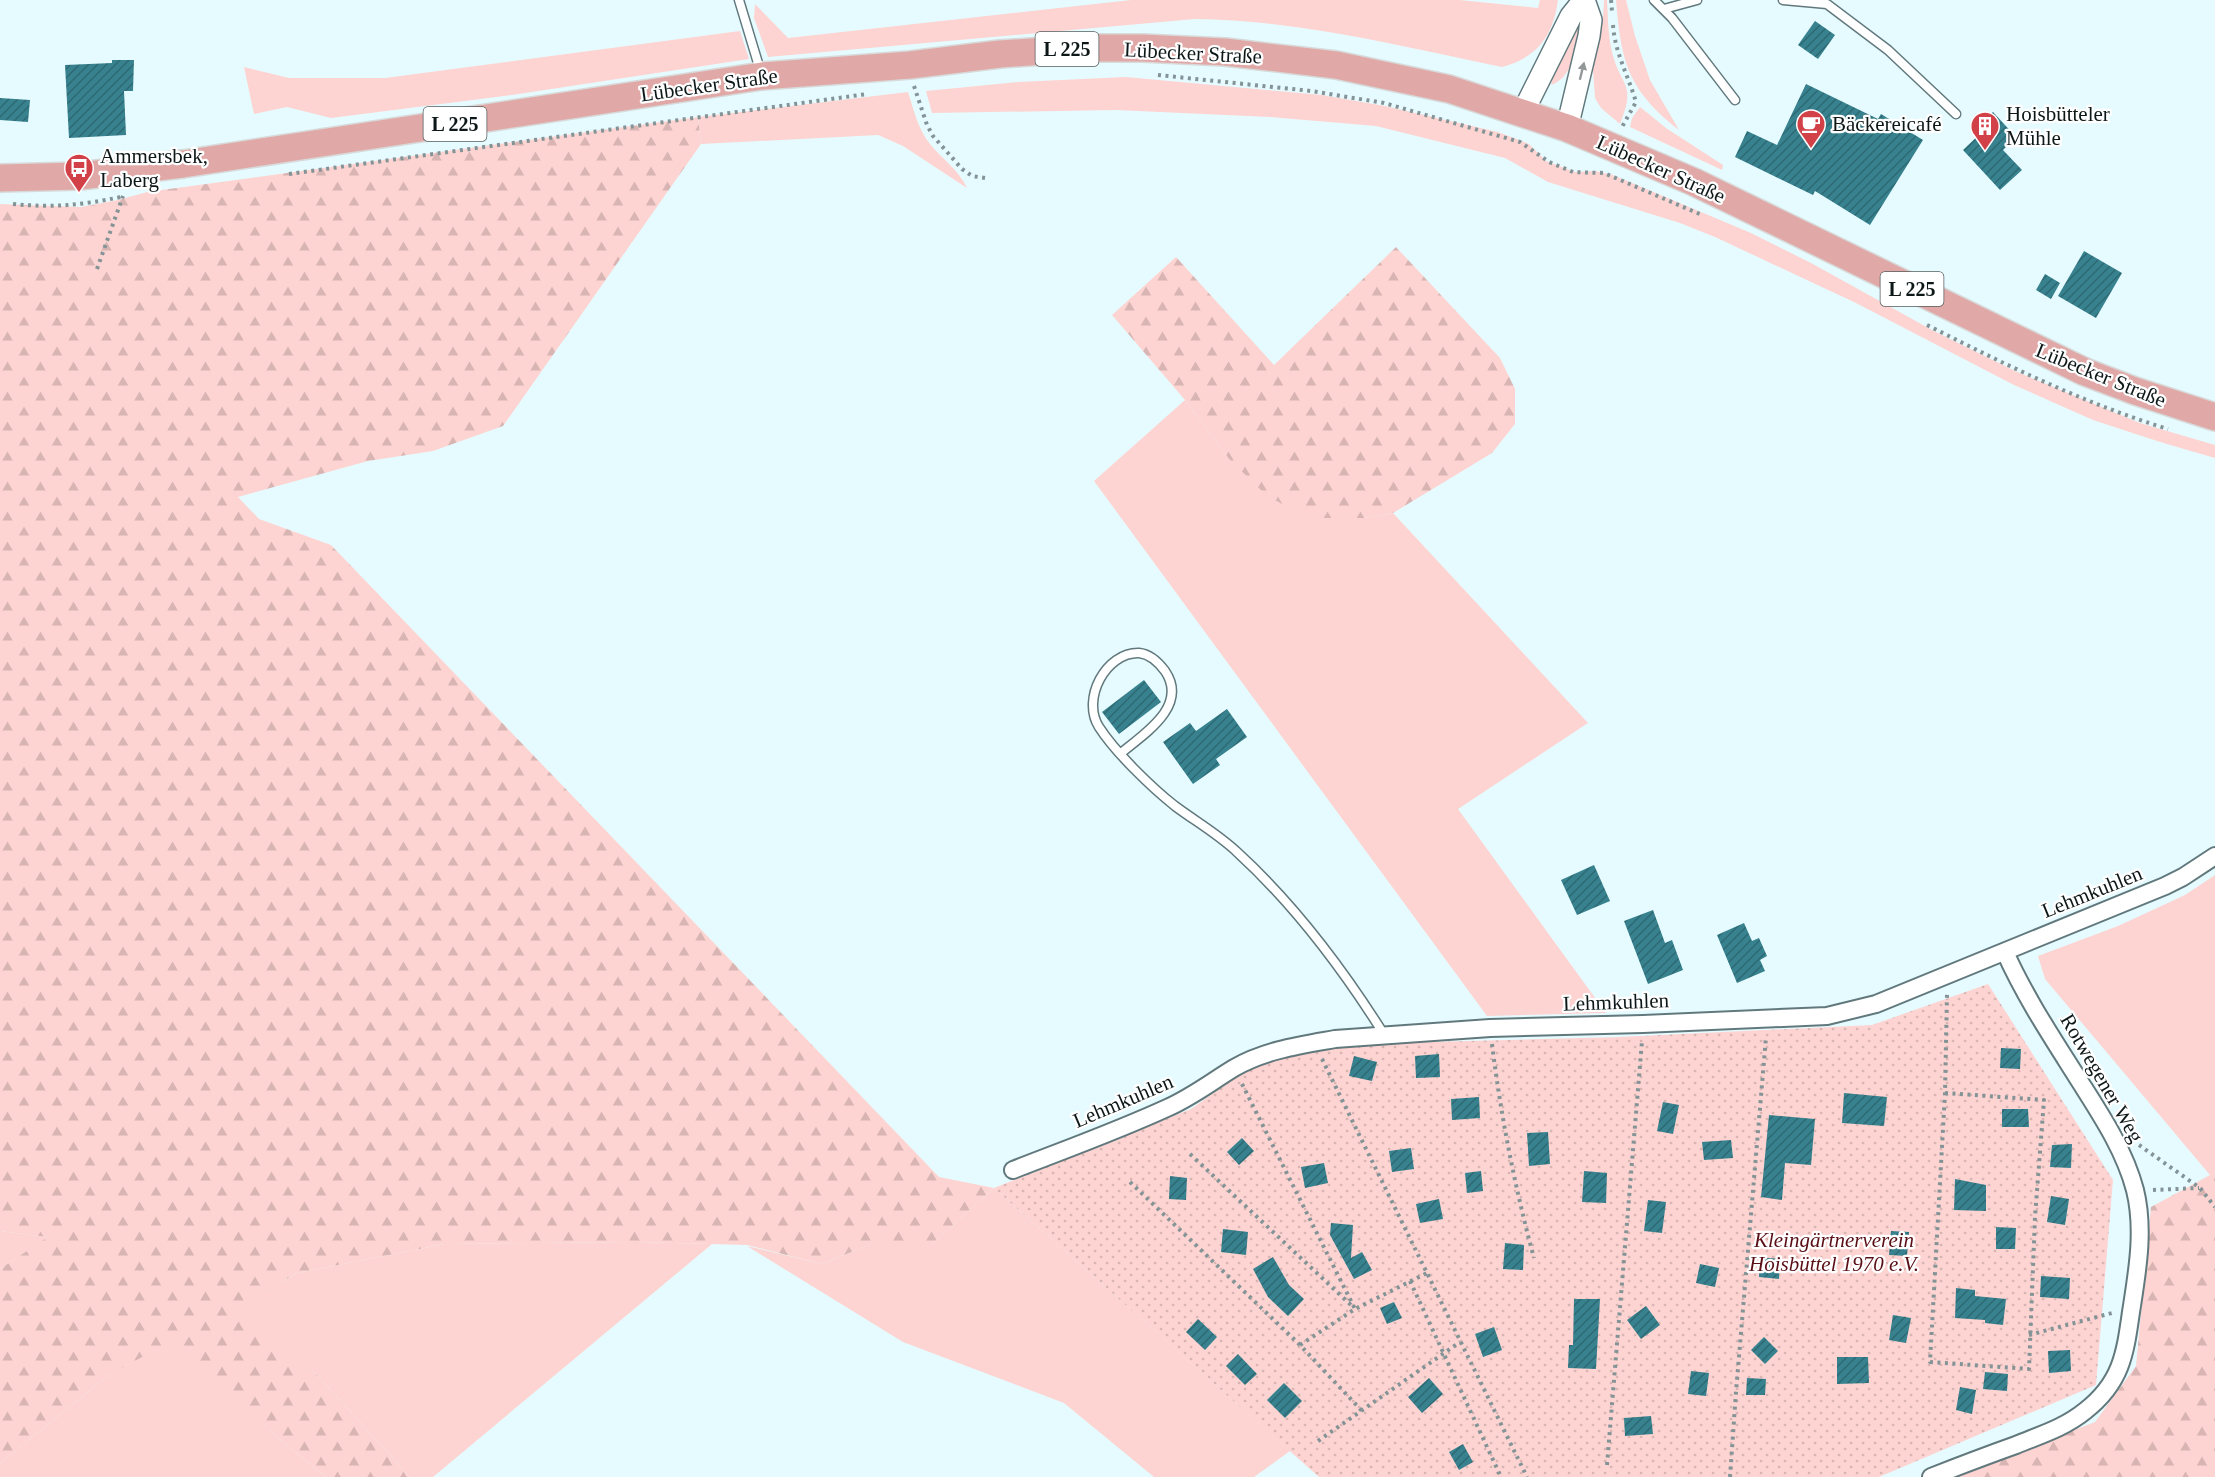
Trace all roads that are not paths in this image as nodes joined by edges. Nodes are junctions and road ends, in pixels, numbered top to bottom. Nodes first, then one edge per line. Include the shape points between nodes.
1 (739, 0) edge
2 (1584, 0) edge
3 (1654, 0) edge
4 (1697, 0) edge
5 (1783, 0) edge
6 (1664, 9) junction
7 (762, 76) junction
8 (1735, 100) dead end
9 (1523, 112) junction
10 (1956, 114) dead end
11 (1567, 128) junction
12 (0, 178) edge
13 (2215, 417) edge
14 (1121, 753) junction
15 (2215, 856) edge
16 (2005, 952) junction
17 (1386, 1036) junction
18 (1013, 1170) dead end
19 (1931, 1477) edge

1 - 7 lane
2 - 9 street via 1571,16
11 -> 2 street via 1589,36 1591,20
3 - 6 lane
4 - 6 lane
5 - 10 lane via 1827,4 1888,50
6 - 8 lane
7 - 9 main road, Lübecker Straße / L 225 via 913,82 1000,54 1089,48 1204,50 1336,64 1449,89
7 - 12 main road, Lübecker Straße / L 225 via 501,117 123,184 80,176
9 - 11 main road, Lübecker Straße / L 225
11 - 13 main road, Lübecker Straße / L 225 via 1694,182 2085,372
14 - 14 lane via 1098,726 1093,702 1095,686 1114,662 1142,653 1158,661 1167,674 1170,704 1163,717
14 - 17 lane via 1174,805 1235,849 1291,906
15 - 16 street, Lehmkuhlen via 2165,886
16 - 17 street, Lehmkuhlen via 1885,1001 1827,1016 1490,1028
16 - 19 street, Rotwegener Weg via 2031,1002 2105,1121 2135,1191 2140,1245 2126,1352 2112,1384 2094,1404 2061,1427
17 - 18 street, Lehmkuhlen via 1335,1039 1277,1050 1234,1068 1167,1108

